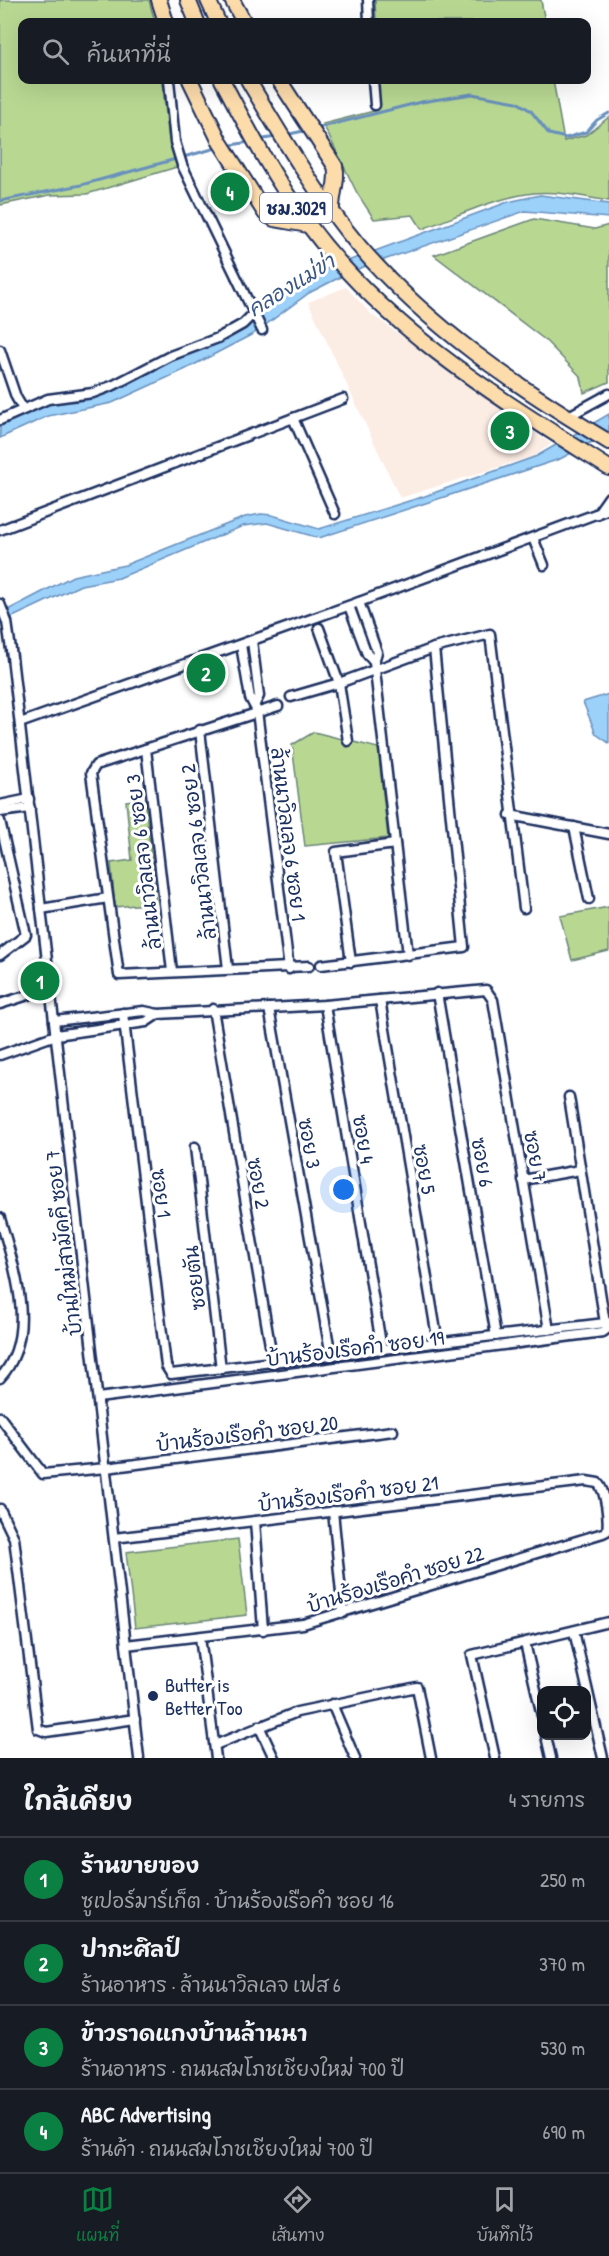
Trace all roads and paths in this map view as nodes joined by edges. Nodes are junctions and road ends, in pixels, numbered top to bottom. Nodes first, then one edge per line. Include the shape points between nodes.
1 (159, 0) edge
2 (188, 0) edge
3 (208, 0) edge
4 (232, 0) edge
5 (368, 0) edge
6 (164, 18) edge
7 (195, 18) edge
8 (217, 18) edge
9 (241, 18) edge
10 (369, 18) edge
11 (169, 84) edge
12 (192, 84) edge
13 (224, 84) edge
14 (250, 84) edge
15 (282, 84) edge
16 (373, 84) edge
17 (375, 105) dead end
18 (335, 166) junction
19 (306, 176) junction
20 (283, 189) junction
21 (332, 212) junction
22 (266, 213) junction
23 (308, 225) junction
24 (254, 313) junction
25 (262, 330) dead end
26 (0, 350) edge
27 (609, 394) edge
28 (343, 399) dead end
29 (23, 409) junction
30 (567, 417) junction
31 (293, 418) junction
32 (0, 420) edge
33 (609, 442) edge
34 (603, 465) edge
35 (609, 497) edge
36 (609, 509) edge
37 (335, 514) dead end
38 (596, 514) junction
39 (0, 530) edge
40 (533, 538) junction
41 (544, 565) dead end
42 (359, 602) junction
43 (0, 603) edge
44 (349, 606) junction
45 (319, 628) dead end
46 (252, 641) junction
47 (241, 645) junction
48 (434, 648) junction
49 (375, 665) junction
50 (339, 683) junction
51 (291, 697) dead end
52 (278, 706) dead end
53 (256, 707) junction
54 (20, 723) junction
55 (200, 730) junction
56 (348, 741) dead end
57 (146, 749) junction
58 (29, 804) junction
59 (0, 805) edge
60 (0, 812) edge
61 (510, 814) junction
62 (0, 821) edge
63 (574, 827) junction
64 (609, 834) edge
65 (395, 844) junction
66 (108, 898) junction
67 (589, 899) dead end
68 (524, 908) dead end
69 (41, 909) junction
70 (0, 955) edge
71 (408, 955) junction
72 (351, 962) junction
73 (321, 965) dead end
74 (309, 966) dead end
75 (228, 969) junction
76 (289, 969) junction
77 (172, 971) junction
78 (50, 988) junction
79 (437, 993) junction
80 (380, 1000) junction
81 (0, 1004) edge
82 (325, 1005) junction
83 (269, 1008) junction
84 (213, 1009) junction
85 (123, 1013) junction
86 (158, 1014) junction
87 (54, 1021) junction
88 (124, 1026) junction
89 (56, 1035) junction
90 (0, 1055) edge
91 (569, 1097) dead end
92 (195, 1147) dead end
93 (580, 1170) junction
94 (523, 1180) junction
95 (0, 1218) edge
96 (607, 1322) junction
97 (549, 1330) junction
98 (496, 1336) junction
99 (438, 1343) junction
100 (382, 1350) junction
101 (331, 1356) junction
102 (273, 1363) junction
103 (221, 1369) junction
104 (0, 1378) edge
105 (98, 1398) junction
106 (0, 1417) edge
107 (393, 1431) dead end
108 (106, 1468) junction
109 (586, 1481) joint
110 (0, 1509) edge
111 (333, 1511) junction
112 (255, 1521) junction
113 (114, 1538) junction
114 (343, 1613) junction
115 (609, 1622) edge
116 (263, 1630) junction
117 (574, 1631) junction
118 (200, 1637) junction
119 (525, 1643) junction
120 (126, 1645) junction
121 (537, 1695) edge
122 (332, 1704) junction
123 (135, 1719) junction
124 (259, 1726) junction
125 (547, 1740) edge
126 (214, 1745) junction
127 (139, 1758) edge
128 (216, 1758) edge
129 (274, 1758) edge
130 (355, 1758) edge
131 (431, 1758) edge
132 (495, 1758) edge
133 (550, 1758) edge
134 (603, 1758) edge

1 - 6 main road
2 - 7 main road
3 - 8 main road
4 - 9 main road
5 - 10 street
11 - 24 street via 175,142 182,165
12 - 22 main road via 220,142
13 - 20 main road, ชม.3029
14 - 19 main road, ชม.3029
15 - 18 main road
16 - 17 street
18 - 19 main road via 323,181 312,181
18 - 21 main road
19 - 21 main road, ชม.3029
20 - 22 main road via 280,210
20 - 23 main road, ชม.3029
21 - 30 main road, ชม.3029 via 397,286 479,356
22 - 23 main road via 274,219
23 - 34 main road, ชม.3029 via 372,298 452,365
24 - 25 street
24 - 29 street via 218,338 170,356 114,385 93,393 48,399
26 - 29 street
27 - 30 street
28 - 31 street
29 - 32 street
30 - 33 main road, ชม.3029
31 - 37 street
31 - 39 street
35 - 38 street
36 - 38 street
38 - 40 street
40 - 41 street
40 - 42 street
42 - 44 street
42 - 49 street via 377,652
43 - 54 street, บ้านใหม่สามัคคี ซอย 7 via 7,622
44 - 46 street
44 - 49 street
45 - 50 street
46 - 47 street
46 - 53 street via 259,696
47 - 53 street via 250,698
47 - 54 street
48 - 49 street
48 - 61 street via 487,633 491,636
48 - 71 street via 464,947
49 - 50 street
49 - 65 street
50 - 51 street
50 - 56 street
52 - 53 street
53 - 55 street
53 - 76 street, ล้านนาวิลเลจ 6 ซอย 1
54 - 58 street, บ้านใหม่สามัคคี ซอย 7
55 - 57 street
55 - 75 street, ล้านนาวิลเลจ 6 ซอย 2
57 - 66 street via 96,765 91,772
57 - 77 street, ล้านนาวิลเลจ 6 ซอย 3
58 - 59 street
58 - 60 street
58 - 69 street, บ้านใหม่สามัคคี ซอย 7
61 - 63 street
61 - 68 street
62 - 70 street via 26,930 23,939
63 - 64 street
63 - 67 street
65 - 71 street
65 - 72 street via 336,852
66 - 69 street
66 - 77 street via 117,970 123,976
69 - 78 street, บ้านใหม่สามัคคี ซอย 7
71 - 72 street
72 - 73 street
74 - 76 street
75 - 76 street
75 - 77 street
78 - 81 street
78 - 87 street, บ้านใหม่สามัคคี ซอย 7
79 - 80 street
79 - 94 street, ซอย 7 via 486,990 493,1000
79 - 98 street, ซอย 6
80 - 82 street
80 - 99 street, ซอย 5
82 - 83 street
82 - 100 street, ซอย 4
83 - 84 street
83 - 101 street, ซอย 3
84 - 86 street
84 - 102 street, ซอย 2
85 - 86 street
85 - 87 street
85 - 88 street, ซอย 1
86 - 88 street via 146,1022
87 - 89 street, บ้านใหม่สามัคคี ซอย 7
88 - 89 street
88 - 103 street, ซอย 1 via 166,1366 171,1374
89 - 90 street
89 - 105 street, บ้านใหม่สามัคคี ซอย 7
91 - 93 street
92 - 103 street, ซอยตัน
93 - 94 street
93 - 96 street
94 - 97 street, ซอย 7
95 - 104 street via 13,1268 21,1338 16,1357
96 - 97 street
96 - 105 street, บ้านร้องเรือคำ ซอย 19 via 603,1332
97 - 98 street
98 - 99 street
99 - 100 street
100 - 101 street
101 - 102 street
102 - 103 street
105 - 108 street, บ้านใหม่สามัคคี ซอย 7
106 - 108 street, บ้านร้องเรือคำ ซอย 20 via 43,1474
107 - 108 street, บ้านร้องเรือคำ ซอย 20
108 - 113 street, บ้านใหม่สามัคคี ซอย 7
109 - 111 street, บ้านร้องเรือคำ ซอย 21
109 - 114 street, บ้านร้องเรือคำ ซอย 22 via 602,1487 608,1527 603,1533
110 - 123 street via 14,1538 40,1731
111 - 112 street, บ้านร้องเรือคำ ซอย 21
111 - 114 street
112 - 113 street, บ้านร้องเรือคำ ซอย 21
112 - 116 street
113 - 120 street, บ้านใหม่สามัคคี ซอย 7
114 - 116 street, บ้านร้องเรือคำ ซอย 22
115 - 117 street
116 - 118 street, บ้านร้องเรือคำ ซอย 22
117 - 119 street
117 - 134 street
118 - 120 street, บ้านร้องเรือคำ ซอย 22
118 - 126 street
119 - 121 street
119 - 132 street via 472,1655
120 - 123 street, บ้านใหม่สามัคคี ซอย 7
122 - 124 street
122 - 130 street
122 - 131 street via 417,1687
123 - 127 street, บ้านใหม่สามัคคี ซอย 7
124 - 126 street
124 - 129 street
125 - 133 street
126 - 128 street

